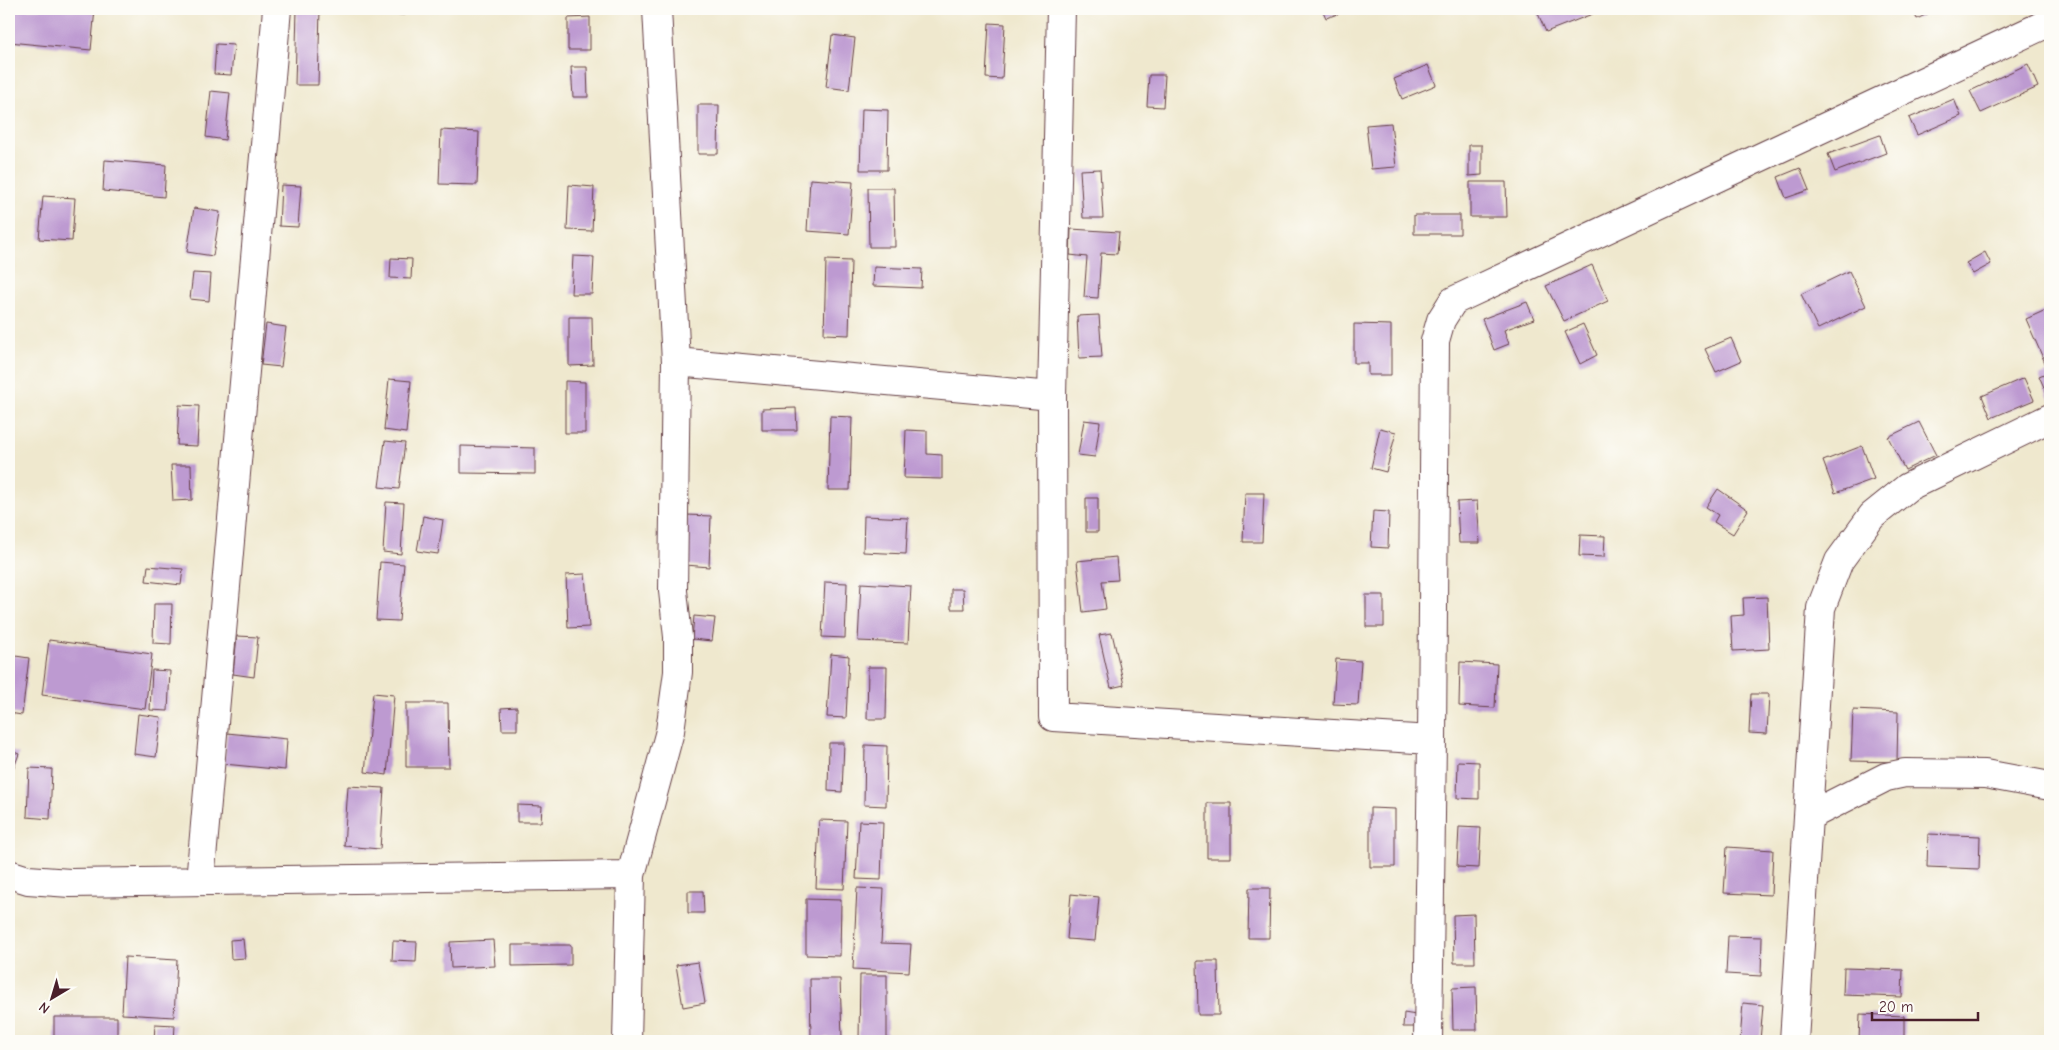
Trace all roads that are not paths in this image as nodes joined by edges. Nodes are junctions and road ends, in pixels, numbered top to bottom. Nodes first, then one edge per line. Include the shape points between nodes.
1 (277, 9) edge
2 (657, 9) edge
3 (1061, 9) edge
4 (2050, 22) edge
5 (676, 362) junction
6 (1052, 396) junction
7 (2050, 418) edge
8 (1432, 740) junction
9 (2050, 786) edge
10 (1809, 816) junction
11 (9, 874) edge
12 (631, 875) junction
13 (200, 880) junction
14 (627, 1041) edge
15 (1428, 1041) edge
16 (1794, 1041) edge

1 - 13 street
2 - 5 street
3 - 6 street
4 - 8 street via 1453,301 1441,320 1435,341
5 - 6 street
5 - 12 street via 673,592 678,672 670,731
6 - 8 street via 1053,718
7 - 10 street via 1908,487 1872,516 1839,561 1820,608
8 - 15 street
9 - 10 street via 1985,774 1905,773 1886,777
10 - 16 street
11 - 13 street via 28,880 70,884
12 - 13 street
12 - 14 street

